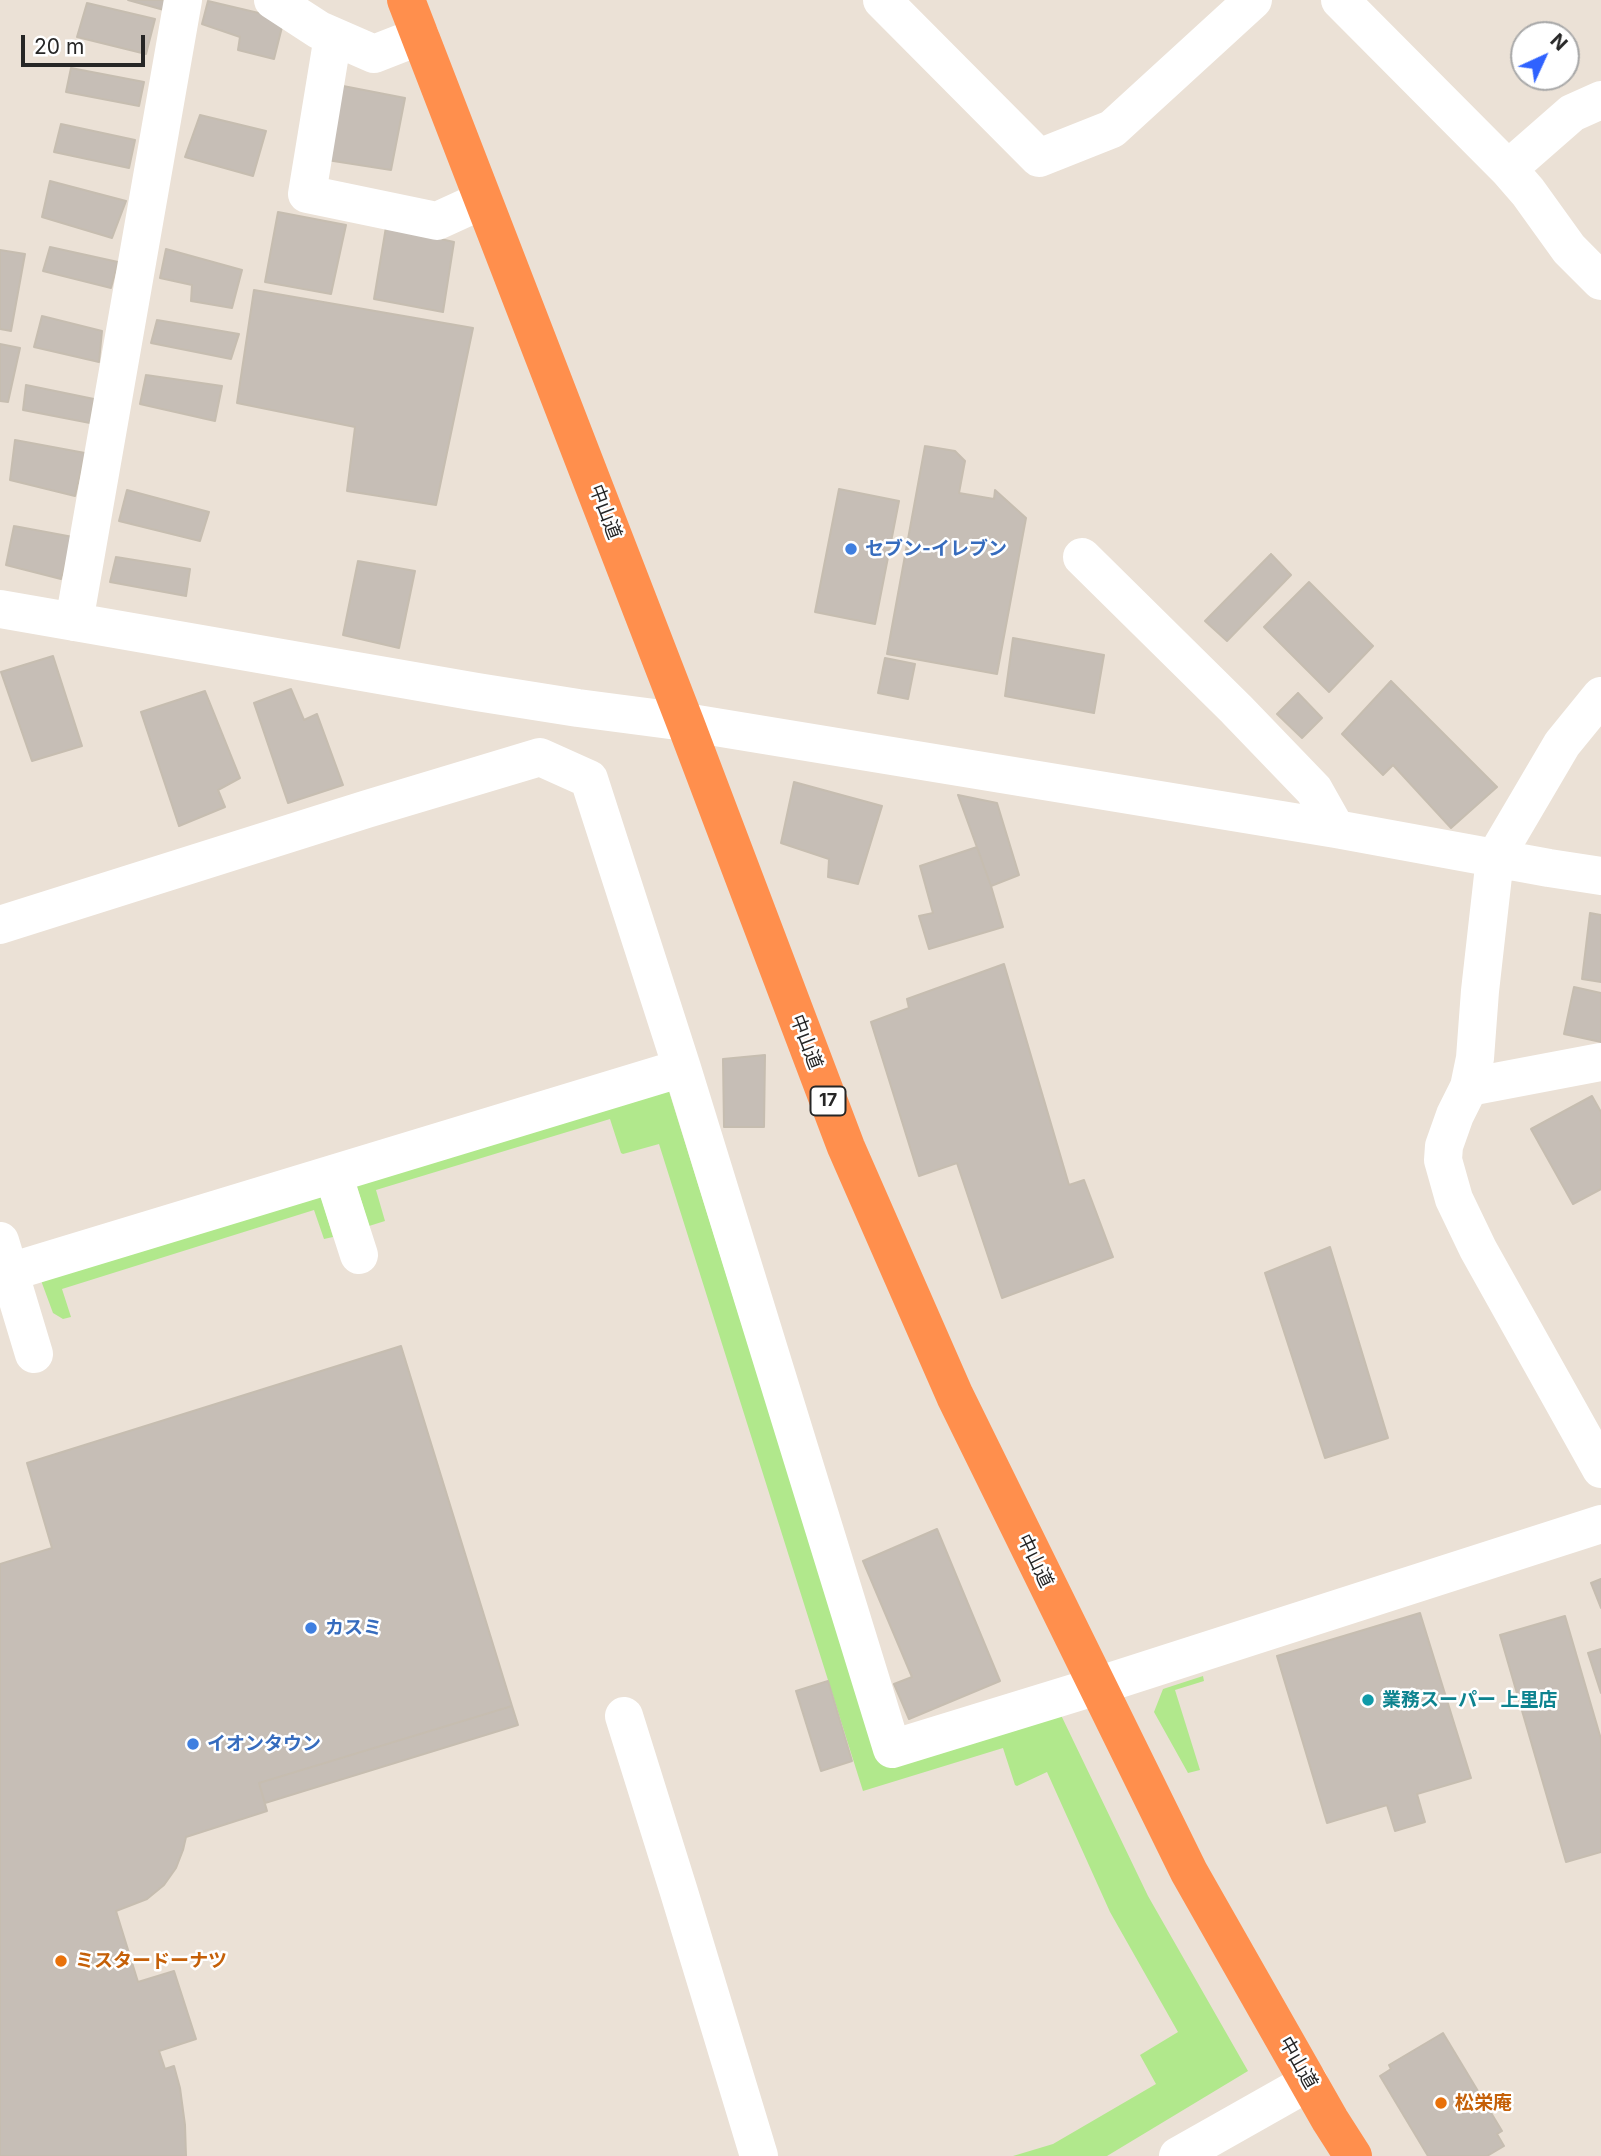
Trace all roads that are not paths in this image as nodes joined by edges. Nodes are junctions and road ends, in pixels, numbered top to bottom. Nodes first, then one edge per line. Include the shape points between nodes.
1 (183, 0) edge
2 (273, 0) edge
3 (406, 0) edge
4 (882, 0) edge
5 (1253, 0) edge
6 (1340, 0) edge
7 (333, 36) junction
8 (420, 36) junction
9 (1601, 100) edge
10 (1508, 169) junction
11 (483, 200) junction
12 (1601, 281) edge
13 (1082, 556) dead end
14 (0, 609) edge
15 (74, 622) junction
16 (1601, 696) edge
17 (578, 708) junction
18 (685, 722) junction
19 (565, 768) junction
20 (1336, 830) junction
21 (1495, 858) junction
22 (1601, 876) edge
23 (0, 925) edge
24 (1601, 1062) edge
25 (682, 1068) junction
26 (1469, 1087) junction
27 (333, 1174) junction
28 (359, 1255) dead end
29 (5, 1256) edge
30 (34, 1354) dead end
31 (1601, 1469) edge
32 (1601, 1524) edge
33 (1097, 1686) junction
34 (624, 1716) dead end
35 (1309, 2082) junction
36 (759, 2156) edge
37 (1178, 2156) edge
38 (1353, 2156) edge

1 - 15 street
2 - 7 street
3 - 8 highway, 中山道 / 17
4 - 5 street via 1039,158 1112,129
6 - 10 street
7 - 8 street via 374,54
7 - 11 street via 307,194 437,221
8 - 11 highway, 中山道 / 17
9 - 10 street via 1572,113
10 - 12 street via 1569,249
11 - 18 highway, 中山道 / 17
13 - 20 street via 1314,790
14 - 15 street
15 - 17 street
16 - 21 street via 1562,744
17 - 18 street
17 - 19 street
18 - 20 street
18 - 33 highway, 中山道 / 17 via 846,1147 955,1396
19 - 23 street via 540,757
19 - 25 street via 589,779
20 - 21 street
21 - 22 street
21 - 26 street
24 - 26 street
25 - 27 street
25 - 33 street via 892,1749
26 - 31 street via 1444,1146 1443,1160 1454,1199
27 - 28 street
27 - 29 street
29 - 30 street
32 - 33 street
33 - 35 highway, 中山道 / 17 via 1189,1872
34 - 36 street
35 - 37 street
35 - 38 highway, 中山道 / 17

